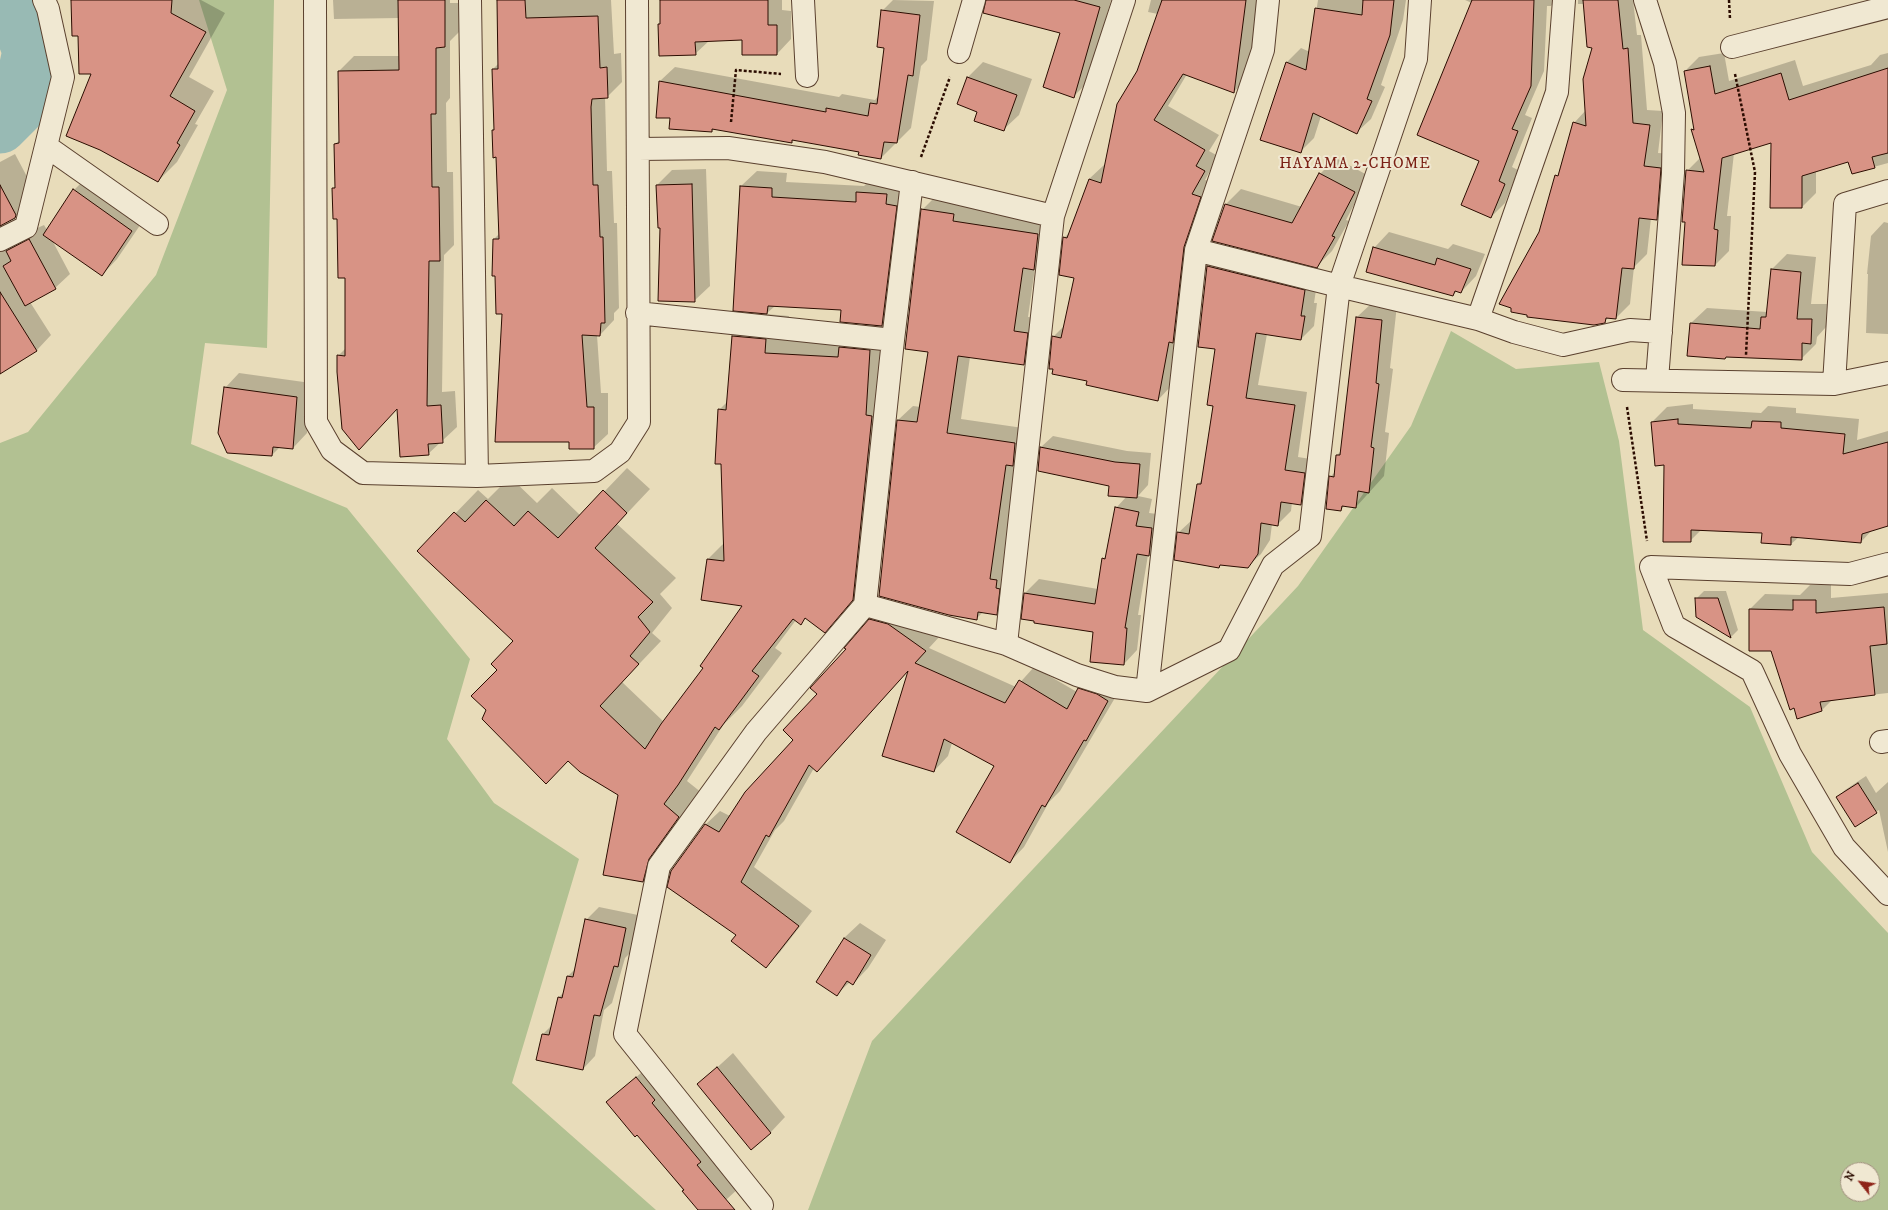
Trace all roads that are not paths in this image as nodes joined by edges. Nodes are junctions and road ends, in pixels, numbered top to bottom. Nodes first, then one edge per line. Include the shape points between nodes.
1 (44, 0) edge
2 (315, 0) edge
3 (470, 0) edge
4 (637, 0) edge
5 (803, 0) edge
6 (974, 0) edge
7 (1124, 0) edge
8 (1268, 0) edge
9 (1420, 0) edge
10 (1564, 0) edge
11 (1645, 0) edge
12 (1888, 7) edge
13 (1732, 46) road end
14 (958, 52) road end
15 (807, 76) road end
16 (46, 146) junction
17 (638, 149) junction
18 (912, 182) junction
19 (1888, 191) edge
20 (1053, 216) junction
21 (157, 224) dead end
22 (0, 240) edge
23 (1196, 250) junction
24 (1339, 286) junction
25 (637, 313) junction
26 (1478, 319) junction
27 (1661, 332) junction
28 (893, 340) junction
29 (1888, 373) edge
30 (1623, 380) road end
31 (1657, 380) junction
32 (1834, 384) junction
33 (477, 476) junction
34 (1888, 564) edge
35 (865, 605) junction
36 (1006, 644) junction
37 (1147, 691) junction
38 (1888, 894) edge
39 (762, 1205) dead end

1 - 16 street via 63,77
2 - 33 street via 316,422 332,450 363,472
3 - 33 street
4 - 17 street
5 - 15 street
6 - 14 street
7 - 20 street
8 - 23 street via 1263,50
9 - 24 street via 1416,59
10 - 26 street via 1558,92
11 - 27 street via 1665,63 1674,113 1673,173
12 - 13 street
16 - 21 street
16 - 22 street via 26,227
17 - 18 street via 728,148 825,162
17 - 25 street
18 - 20 street
18 - 28 street
19 - 32 street via 1845,204
20 - 36 street
23 - 24 street
23 - 37 street
24 - 26 street
24 - 37 street via 1310,536 1273,565 1229,650
25 - 28 street
25 - 33 street via 639,422 620,452 594,471
26 - 27 street via 1563,345 1630,330
27 - 31 street
28 - 35 street
29 - 32 street
30 - 31 street
31 - 32 street
34 - 38 street via 1850,574 1651,567 1674,626 1752,671 1790,754 1844,847
35 - 36 street
35 - 39 street via 756,732 659,866 625,1034
36 - 37 street via 1077,675 1116,687

